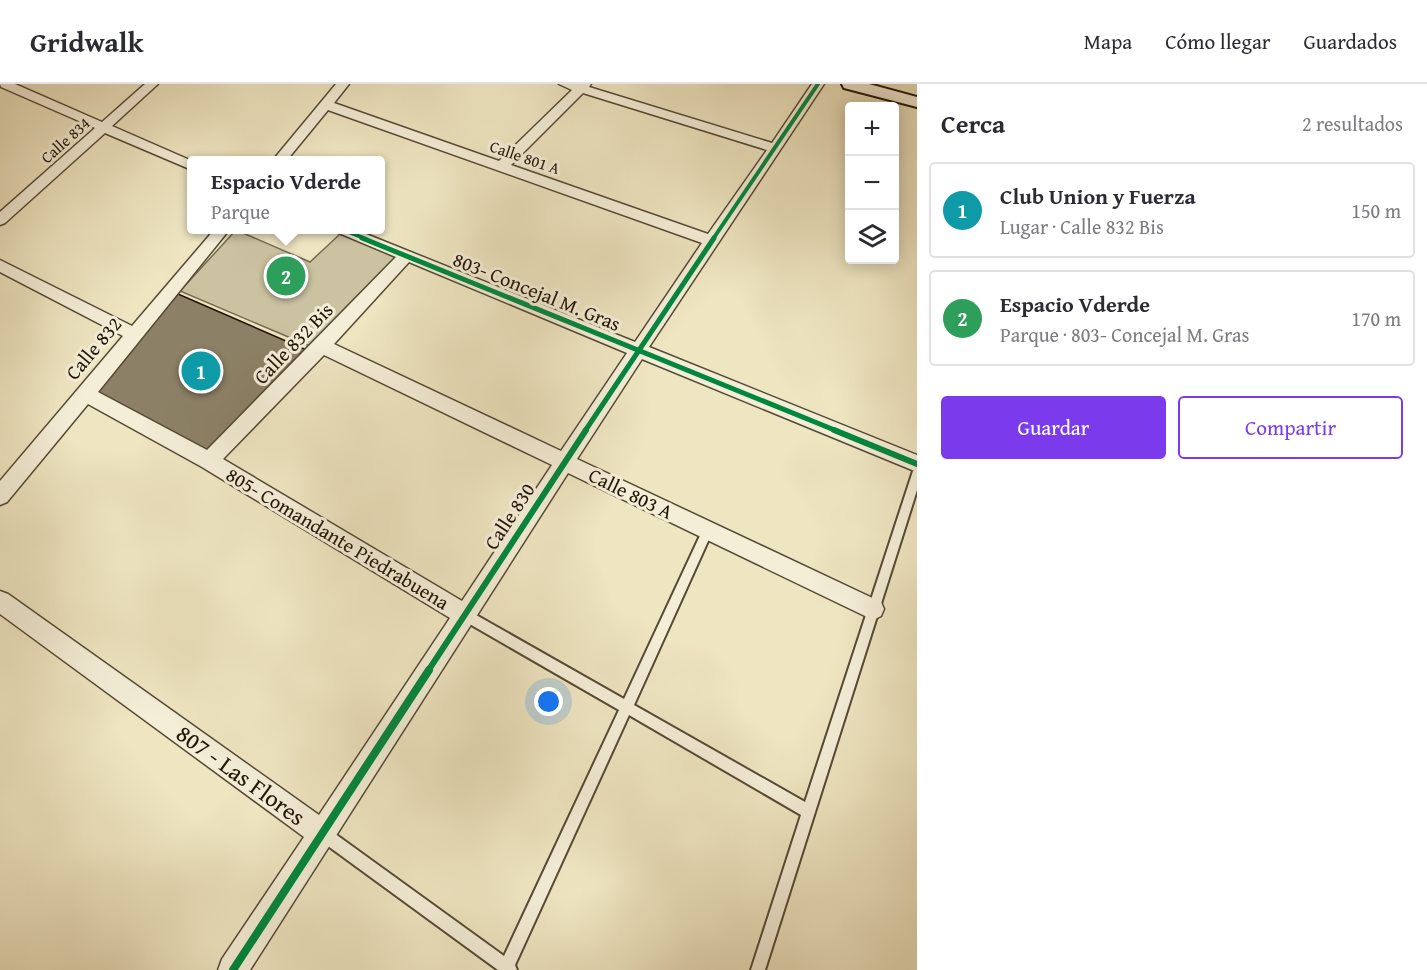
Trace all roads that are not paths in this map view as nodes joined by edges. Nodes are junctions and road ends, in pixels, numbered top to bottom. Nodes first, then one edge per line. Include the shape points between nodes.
1 (5, 84) edge
2 (152, 84) edge
3 (343, 84) edge
4 (565, 84) edge
5 (818, 84) edge
6 (850, 84) edge
7 (583, 86) edge
8 (917, 102) edge
9 (326, 105) junction
10 (103, 128) junction
11 (775, 148) junction
12 (283, 156) edge
13 (187, 164) edge
14 (500, 168) junction
15 (0, 220) edge
16 (219, 234) edge
17 (354, 234) edge
18 (712, 240) junction
19 (407, 255) junction
20 (0, 264) edge
21 (133, 334) junction
22 (322, 346) junction
23 (638, 350) junction
24 (84, 393) junction
25 (209, 460) junction
26 (565, 461) junction
27 (917, 464) edge
28 (917, 474) edge
29 (0, 496) edge
30 (708, 530) junction
31 (0, 601) edge
32 (873, 609) junction
33 (465, 615) junction
34 (626, 707) junction
35 (809, 812) junction
36 (321, 833) junction
37 (507, 969) edge
38 (233, 970) edge
39 (758, 970) edge

1 - 10 street
2 - 10 street, Calle 834
3 - 9 street
4 - 7 street
5 - 11 street, Calle 830
6 - 8 main road
7 - 11 street
7 - 14 street
9 - 12 street
9 - 14 street, Calle 801 A
10 - 13 street
10 - 15 street, Calle 834
11 - 18 street, Calle 830
14 - 18 street, Calle 801 A
16 - 21 street, Calle 832
17 - 19 street, 803- Concejal M. Gras
18 - 23 street, Calle 830
19 - 22 street, Calle 832 Bis
19 - 23 street, 803- Concejal M. Gras
20 - 21 street
21 - 24 street, Calle 832
22 - 25 street, Calle 832 Bis
22 - 26 street, Calle 803 A
23 - 26 street, Calle 830
23 - 27 street, 803- Concejal M. Gras
24 - 25 street, 805- Comandante Piedrabuena
24 - 29 street, Calle 832
25 - 33 street, 805- Comandante Piedrabuena
26 - 30 street, Calle 803 A
26 - 33 street, Calle 830
28 - 32 lane
30 - 32 street, Calle 803 A
30 - 34 lane
31 - 36 street, 807 - Las Flores
32 - 35 lane
33 - 34 lane, 805- Comandante Piedrabuena
33 - 36 street, Calle 830
34 - 35 lane, 805- Comandante Piedrabuena
34 - 37 lane
35 - 39 lane
36 - 37 lane, 807 - Las Flores
36 - 38 street, Calle 830

